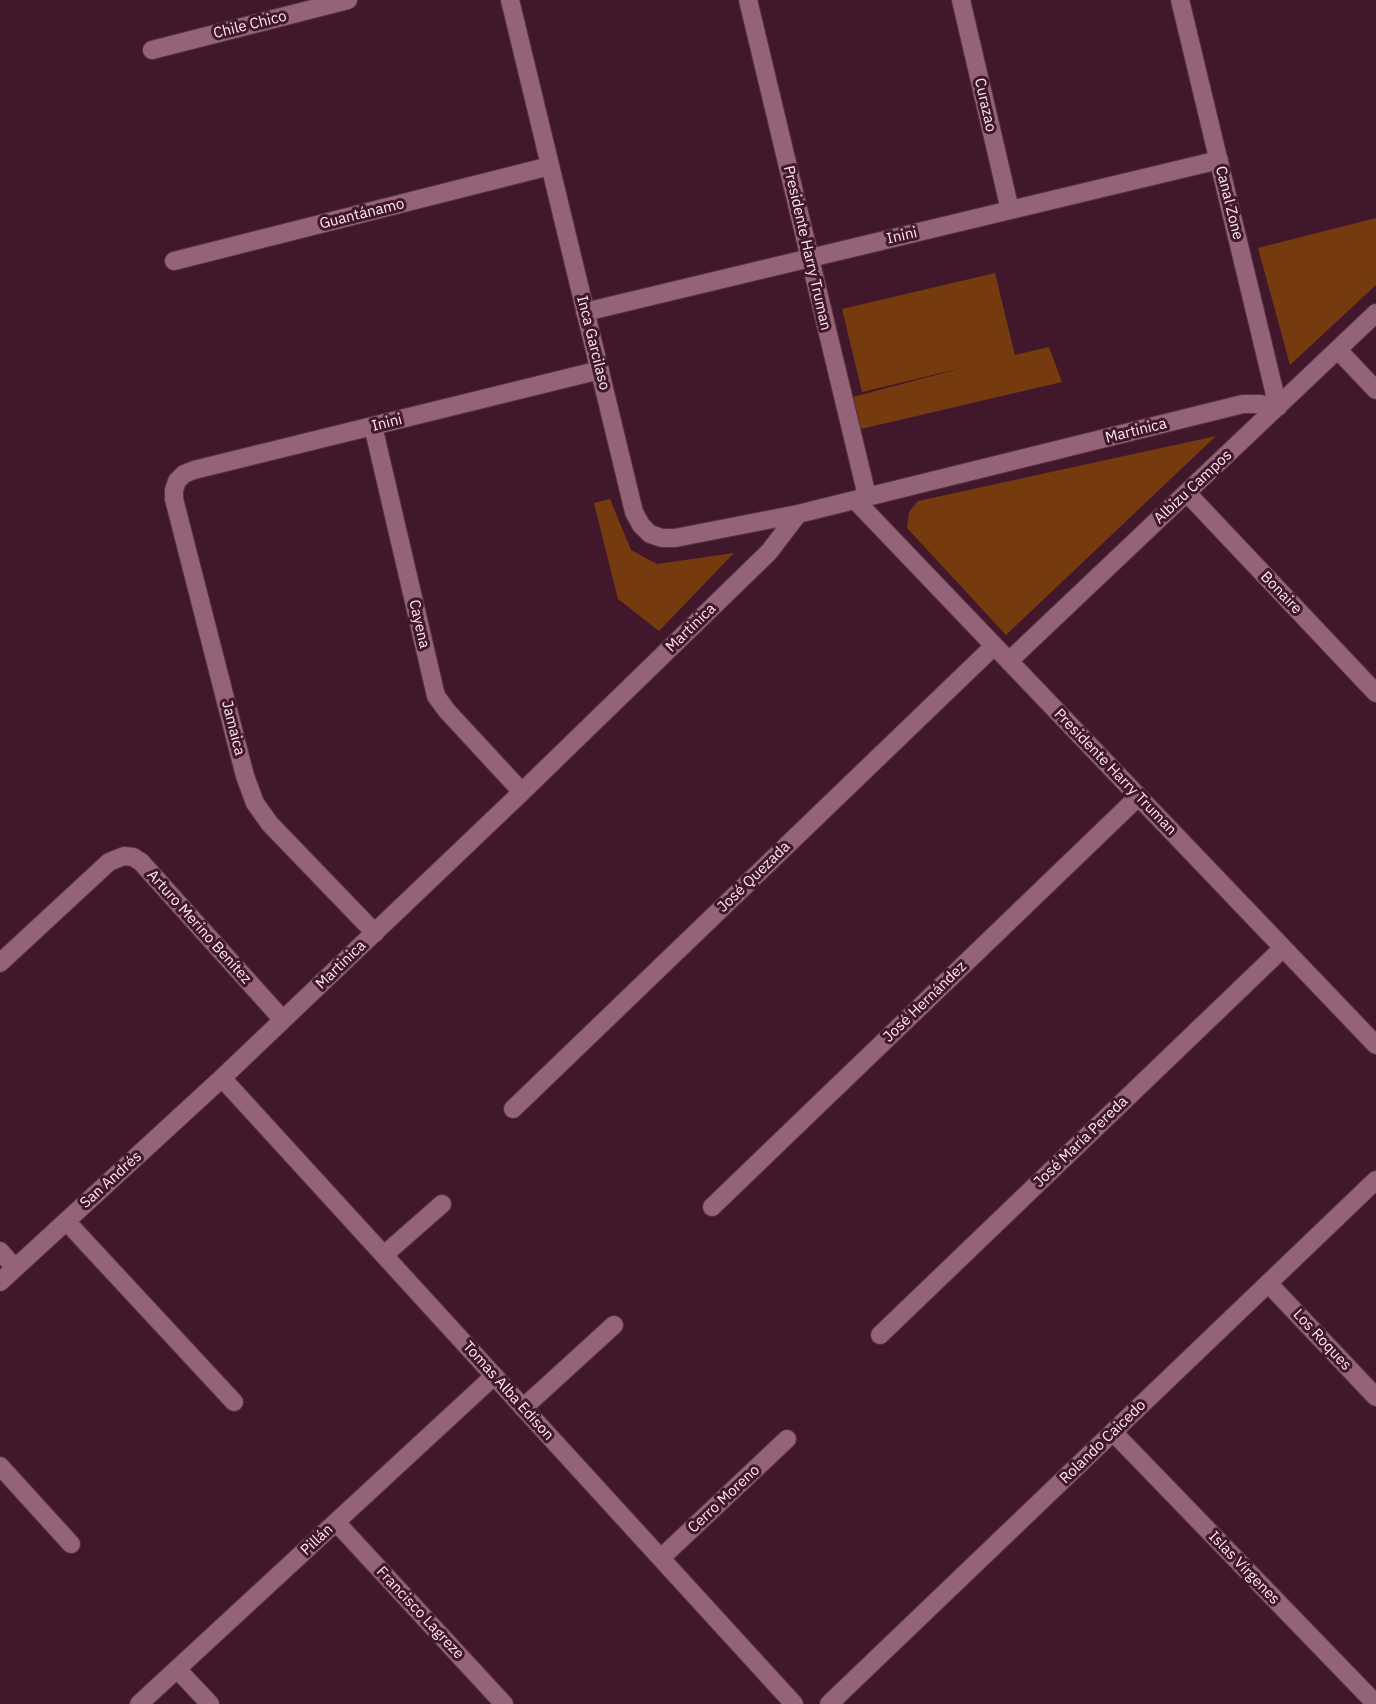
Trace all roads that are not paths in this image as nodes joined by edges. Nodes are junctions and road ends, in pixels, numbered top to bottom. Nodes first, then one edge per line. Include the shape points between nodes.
1 (348, 0) edge
2 (510, 0) edge
3 (748, 0) edge
4 (961, 0) edge
5 (1180, 0) edge
6 (152, 50) dead end
7 (1218, 160) junction
8 (550, 166) junction
9 (1010, 210) junction
10 (810, 258) junction
11 (174, 261) dead end
12 (585, 312) junction
13 (1376, 313) edge
14 (1338, 350) junction
15 (600, 370) junction
16 (1376, 390) edge
17 (1278, 407) junction
18 (373, 426) junction
19 (177, 481) joint
20 (1186, 494) junction
21 (861, 498) junction
22 (798, 514) junction
23 (994, 646) junction
24 (1009, 661) junction
25 (1376, 693) edge
26 (522, 792) junction
27 (1138, 797) junction
28 (375, 933) junction
29 (1283, 948) junction
30 (0, 963) edge
31 (283, 1020) junction
32 (1376, 1045) edge
33 (222, 1078) junction
34 (513, 1108) dead end
35 (1376, 1180) edge
36 (442, 1204) dead end
37 (712, 1207) dead end
38 (66, 1221) junction
39 (0, 1251) edge
40 (384, 1255) junction
41 (15, 1268) junction
42 (0, 1282) edge
43 (1268, 1283) junction
44 (614, 1325) dead end
45 (879, 1335) dead end
46 (494, 1376) junction
47 (1376, 1397) edge
48 (234, 1402) dead end
49 (523, 1408) junction
50 (1113, 1432) junction
51 (787, 1439) dead end
52 (0, 1466) edge
53 (336, 1522) junction
54 (71, 1544) dead end
55 (661, 1558) junction
56 (177, 1669) junction
57 (139, 1704) edge
58 (210, 1704) edge
59 (504, 1704) edge
60 (794, 1704) edge
61 (829, 1704) edge
62 (1376, 1704) edge

1 - 6 street, Chile Chico
2 - 8 street, Inca Garcilaso
3 - 10 street, Presidente Harry Truman
4 - 9 street, Curazao
5 - 7 street, Canal Zone
7 - 9 street, Inini
7 - 17 street, Canal Zone
8 - 11 street, Guantánamo
8 - 12 street, Inca Garcilaso
9 - 10 street, Inini
10 - 12 street, Inini
10 - 21 street, Presidente Harry Truman
12 - 15 street, Inca Garcilaso
13 - 14 street, Albizu Campos
14 - 16 street
14 - 17 street, Albizu Campos
15 - 18 street, Inini
15 - 22 street, Inca Garcilaso via 634,512 650,534 675,538
17 - 20 street, Albizu Campos
17 - 21 street, Martinica via 1243,404
18 - 19 street, Inini via 194,470
18 - 26 street, Cayena via 436,696
19 - 28 street, Jamaica via 174,499 252,796 270,824
20 - 24 street, Albizu Campos
20 - 25 street, Bonaire
21 - 22 street, Martinica
21 - 23 street, Presidente Harry Truman
22 - 26 street, Martinica via 769,552
23 - 24 street, Presidente Harry Truman
23 - 34 street, José Quezada
24 - 27 street, Presidente Harry Truman
26 - 28 street, Martinica
27 - 29 street, Presidente Harry Truman
27 - 37 street, José Hernández
28 - 31 street, Martinica
29 - 32 street, Presidente Harry Truman
29 - 45 street, José María Pereda
30 - 31 street, Arturo Merino Benítez via 109,862 124,856 141,862
31 - 33 street, Martinica
33 - 38 street, San Andrés
33 - 40 street, Tomas Alba Edison
35 - 43 street, Rolando Caicedo
36 - 40 street
38 - 41 street, San Andrés
38 - 48 street
39 - 41 street
40 - 46 street, Tomas Alba Edison
41 - 42 street, San Andrés
43 - 47 street, Los Roques
43 - 50 street, Rolando Caicedo
44 - 49 street
46 - 49 street, Tomas Alba Edison
46 - 53 street, Pillán
49 - 55 street, Tomas Alba Edison
50 - 61 street, Rolando Caicedo
50 - 62 street, Islas Vírgenes
51 - 55 street, Cerro Moreno
52 - 54 street
53 - 56 street, Pillán
53 - 59 street, Francisco Lagreze
55 - 60 street, Tomas Alba Edison
56 - 57 street, Pillán
56 - 58 street

